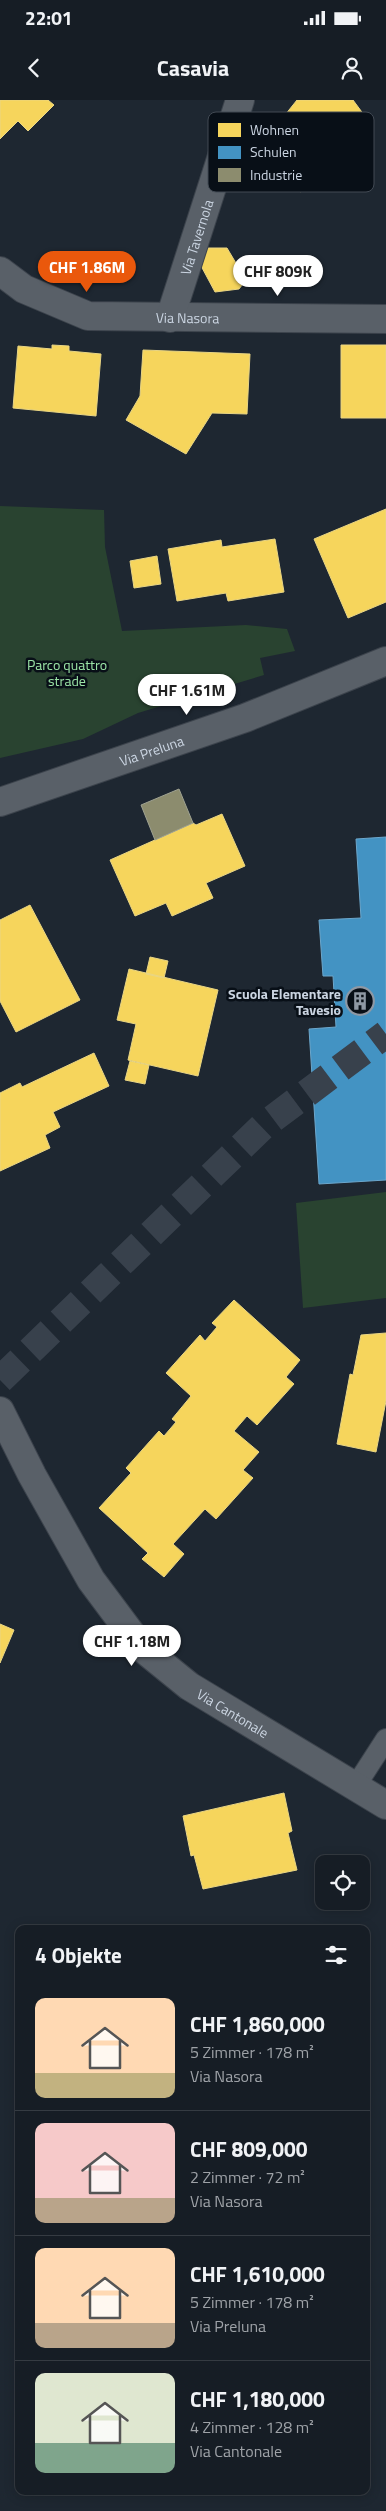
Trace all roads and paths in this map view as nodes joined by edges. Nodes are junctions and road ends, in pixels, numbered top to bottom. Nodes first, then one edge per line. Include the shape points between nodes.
1 (240, 100) edge
2 (236, 112) edge
3 (210, 192) edge
4 (0, 271) edge
5 (170, 318) junction
6 (386, 319) edge
7 (386, 661) edge
8 (0, 802) edge
9 (0, 1411) edge
10 (386, 1739) edge
11 (355, 1787) junction
12 (386, 1805) edge

1 - 2 street, Via Tavernola
3 - 5 street, Via Tavernola
4 - 5 street, Via Nasora via 24,289 88,316
5 - 6 street, Via Nasora
7 - 8 street, Via Preluna via 245,718
9 - 11 street, Via Cantonale via 91,1580 141,1647 189,1686
10 - 11 lane
11 - 12 street, Via Cantonale

